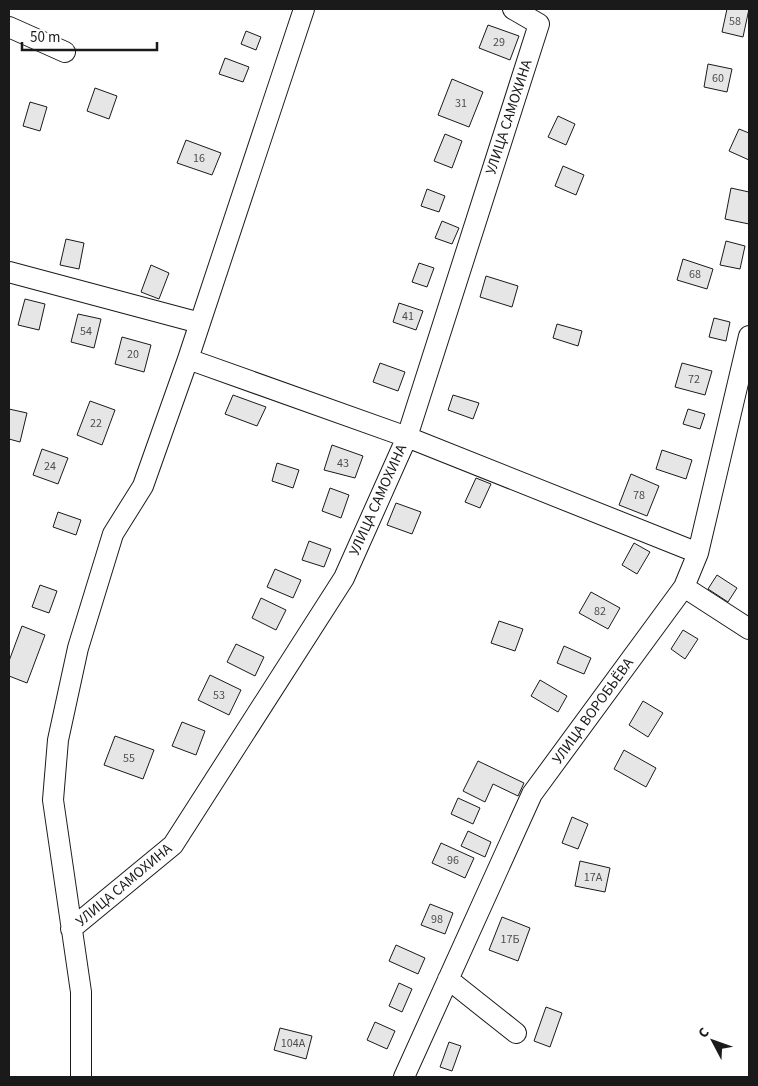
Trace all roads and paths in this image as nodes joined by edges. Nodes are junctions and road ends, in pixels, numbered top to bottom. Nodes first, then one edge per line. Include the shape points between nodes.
1 (304, 9) edge
2 (513, 9) edge
3 (9, 28) edge
4 (65, 52) dead end
5 (9, 272) edge
6 (200, 323) junction
7 (749, 336) edge
8 (188, 359) junction
9 (407, 437) junction
10 (698, 552) junction
11 (684, 587) junction
12 (749, 629) edge
13 (71, 929) junction
14 (448, 979) junction
15 (516, 1033) dead end
16 (81, 1077) edge
17 (404, 1077) edge

1 - 6 street, УЛИЦА САМОХИНА
2 - 9 street, УЛИЦА САМОХИНА via 539,24
3 - 4 street
5 - 6 street
6 - 8 street, УЛИЦА САМОХИНА
7 - 10 street, УЛИЦА ВОРОБЬЁВА
8 - 9 street
8 - 13 street, УЛИЦА САМОХИНА via 143,486 113,534 78,648 58,740 53,800
9 - 10 street
9 - 13 street, УЛИЦА САМОХИНА via 344,578 173,845
10 - 11 street, УЛИЦА ВОРОБЬЁВА
11 - 12 street
11 - 14 street, УЛИЦА ВОРОБЬЁВА via 532,794
13 - 16 street, УЛИЦА САМОХИНА via 81,992
14 - 15 street
14 - 17 street, УЛИЦА ВОРОБЬЁВА

